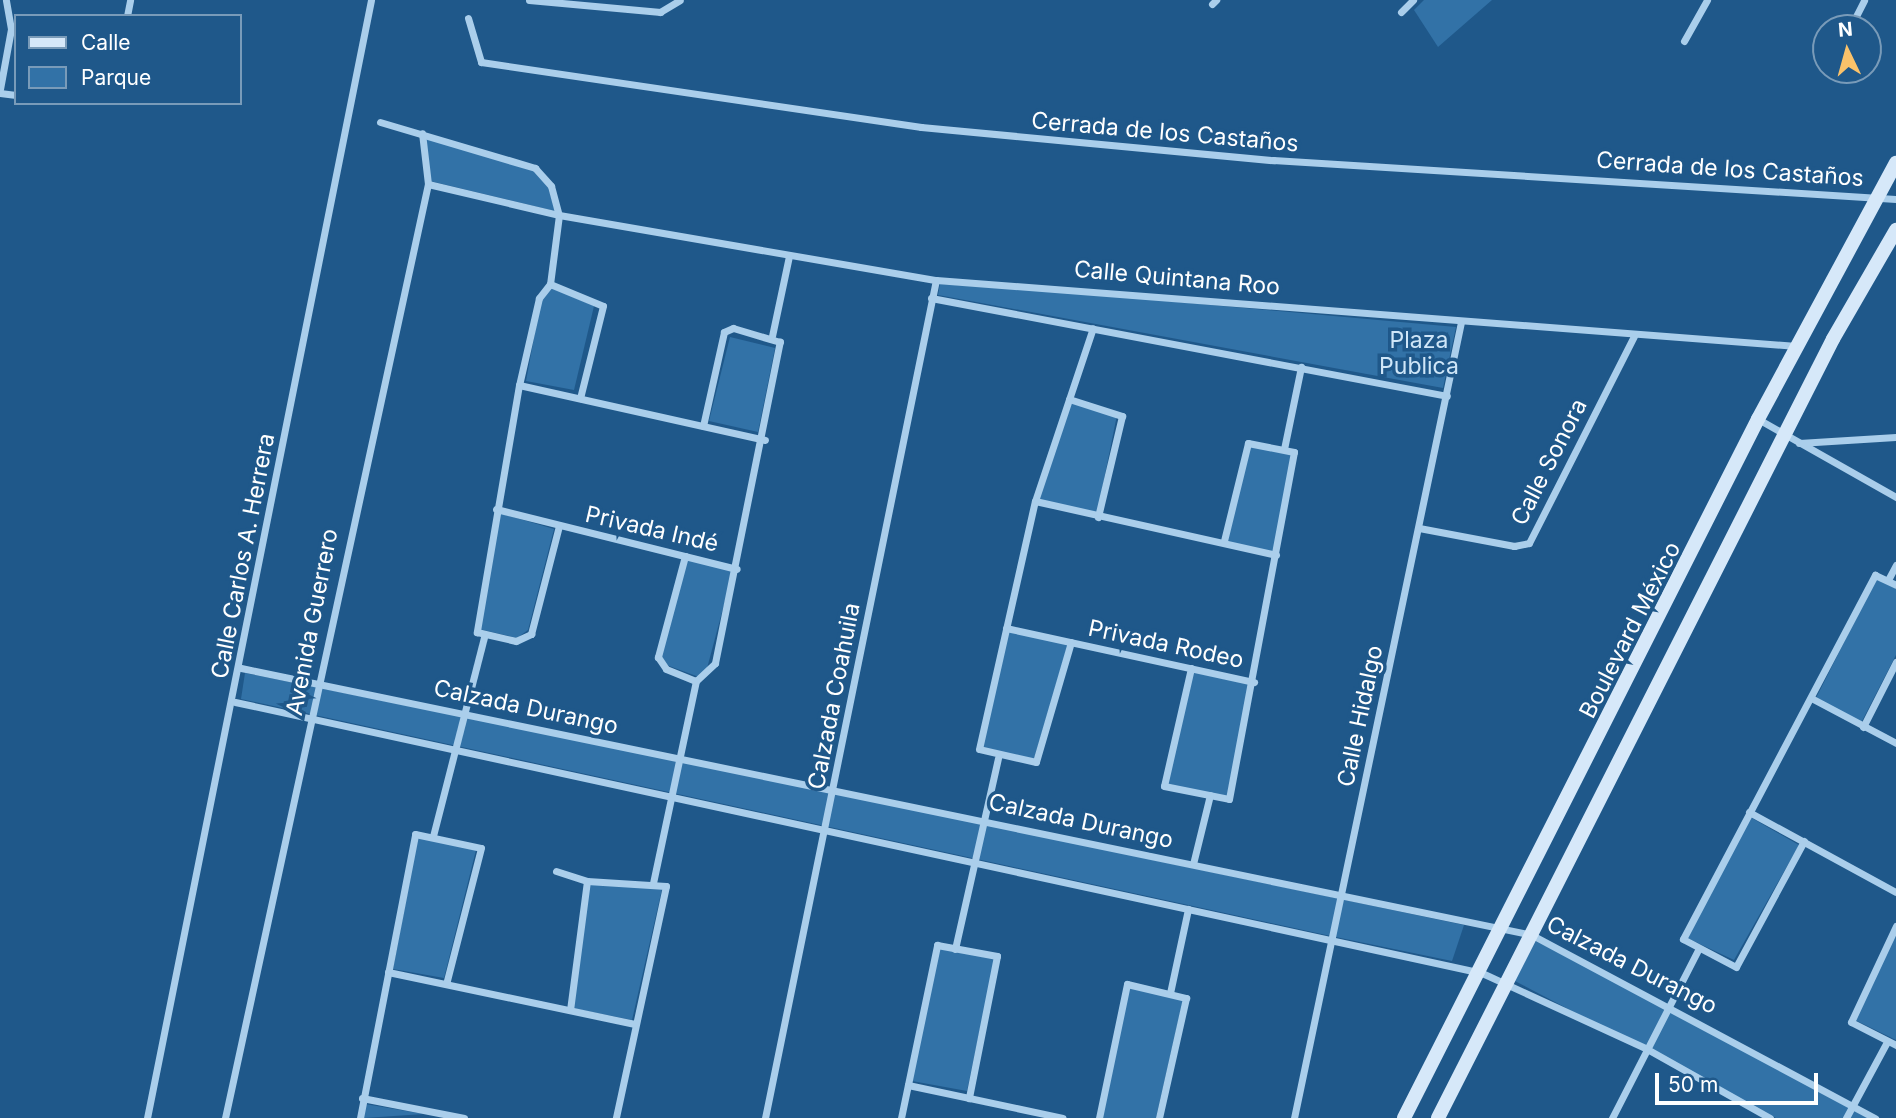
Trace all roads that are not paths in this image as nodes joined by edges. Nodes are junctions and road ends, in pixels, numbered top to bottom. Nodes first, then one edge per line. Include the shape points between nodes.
1 (6, 0) edge
2 (371, 0) edge
3 (529, 0) edge
4 (680, 0) edge
5 (1413, 0) edge
6 (1707, 0) edge
7 (1401, 12) dead end
8 (468, 18) dead end
9 (1684, 41) dead end
10 (0, 91) edge
11 (380, 122) dead end
12 (422, 133) junction
13 (1896, 163) edge
14 (428, 184) junction
15 (1878, 198) junction
16 (1896, 199) edge
17 (559, 215) junction
18 (1896, 230) edge
19 (789, 256) junction
20 (936, 280) junction
21 (550, 285) junction
22 (931, 298) junction
23 (1461, 322) junction
24 (1093, 328) junction
25 (772, 336) junction
26 (1634, 336) junction
27 (1796, 346) junction
28 (1301, 367) junction
29 (519, 385) junction
30 (1447, 396) junction
31 (580, 398) junction
32 (1069, 398) junction
33 (1758, 419) junction
34 (703, 426) junction
35 (1783, 436) junction
36 (1896, 437) edge
37 (765, 440) junction
38 (1798, 443) junction
39 (1284, 449) junction
40 (1896, 497) edge
41 (1035, 501) junction
42 (496, 509) junction
43 (1098, 517) junction
44 (559, 526) junction
45 (1419, 528) junction
46 (1224, 541) junction
47 (1276, 555) junction
48 (685, 556) junction
49 (1896, 565) edge
50 (737, 569) junction
51 (1888, 580) junction
52 (1896, 584) edge
53 (1006, 628) junction
54 (484, 637) junction
55 (1071, 642) junction
56 (1896, 662) edge
57 (242, 668) junction
58 (1191, 668) junction
59 (696, 681) junction
60 (1254, 682) junction
61 (315, 683) junction
62 (1813, 699) junction
63 (235, 702) junction
64 (460, 713) junction
65 (312, 719) junction
66 (1863, 727) junction
67 (1896, 743) edge
68 (451, 749) junction
69 (678, 758) junction
70 (998, 758) junction
71 (835, 790) junction
72 (1210, 795) junction
73 (669, 796) junction
74 (1749, 812) junction
75 (984, 821) junction
76 (828, 831) junction
77 (433, 836) junction
78 (1804, 841) junction
79 (973, 862) junction
80 (1193, 864) junction
81 (556, 871) dead end
82 (587, 881) junction
83 (653, 883) junction
84 (1896, 892) edge
85 (1342, 895) junction
86 (1188, 909) junction
87 (1896, 926) edge
88 (1504, 928) junction
89 (1532, 935) junction
90 (1332, 940) junction
91 (955, 949) junction
92 (1698, 950) junction
93 (388, 972) junction
94 (1482, 973) junction
95 (1509, 981) junction
96 (446, 984) junction
97 (1170, 993) junction
98 (1667, 1002) junction
99 (570, 1010) junction
100 (634, 1024) junction
101 (1886, 1042) junction
102 (1896, 1045) edge
103 (1647, 1049) junction
104 (908, 1085) junction
105 (362, 1098) junction
106 (969, 1098) junction
107 (1852, 1105) junction
108 (429, 1115) edge
109 (146, 1118) edge
110 (225, 1118) edge
111 (359, 1118) edge
112 (464, 1118) edge
113 (615, 1118) edge
114 (765, 1118) edge
115 (901, 1118) edge
116 (1063, 1118) edge
117 (1099, 1118) edge
118 (1158, 1118) edge
119 (1294, 1118) edge
120 (1404, 1118) edge
121 (1438, 1118) edge
122 (1612, 1118) edge
123 (1770, 1118) edge
124 (1846, 1118) edge
125 (1875, 1118) edge

1 - 10 street via 11,29
2 - 57 street, Calle Carlos A. Herrera
3 - 4 street via 660,12
5 - 7 street
6 - 9 street
8 - 15 street, Cerrada de los Castaños via 481,62 935,129 1273,160
11 - 12 street
12 - 14 street, Avenida Guerrero
12 - 17 street via 536,168 551,186
13 - 15 main road, Boulevard México
14 - 17 street, Calle Quintana Roo
14 - 61 street, Avenida Guerrero
15 - 16 street, Cerrada de los Castaños
15 - 27 main road, Boulevard México
17 - 19 street, Calle Quintana Roo
17 - 21 street
18 - 35 main road
19 - 20 street, Calle Quintana Roo
19 - 25 street
20 - 22 street, Calzada Coahuila
20 - 23 street, Calle Quintana Roo
21 - 29 street via 539,298
21 - 31 street via 603,306
22 - 24 street
22 - 71 street, Calzada Coahuila
23 - 26 street, Calle Quintana Roo
23 - 30 street, Calle Hidalgo
24 - 28 street
24 - 32 street
25 - 34 street via 724,332
25 - 37 street via 783,350
26 - 27 street, Calle Quintana Roo
26 - 45 street, Calle Sonora via 1529,543 1514,546
27 - 33 main road, Boulevard México
28 - 30 street
28 - 39 street
29 - 31 street
29 - 42 street
30 - 45 street, Calle Hidalgo
31 - 34 street
32 - 41 street
32 - 43 street via 1122,416
33 - 35 street
33 - 88 main road, Boulevard México
34 - 37 street
35 - 38 street
35 - 89 main road
36 - 38 street
37 - 50 street
38 - 40 street
39 - 46 street via 1248,443
39 - 47 street via 1294,452
41 - 43 street
41 - 53 street
42 - 44 street, Privada Indé
42 - 54 street via 476,629
43 - 46 street
44 - 48 street, Privada Indé
44 - 54 street, Privada Indé via 531,634 516,641
45 - 85 street, Calle Hidalgo
46 - 47 street
47 - 60 street
48 - 50 street, Privada Indé
48 - 59 street via 657,657 666,669
49 - 51 street
50 - 59 street via 715,663
51 - 52 street
51 - 62 street via 1875,575
53 - 55 street, Privada Rodeo
53 - 70 street via 979,750
54 - 64 street
55 - 58 street, Privada Rodeo
55 - 70 street, Privada Rodeo via 1036,762
56 - 66 street
57 - 61 street, Calzada Durango
57 - 63 street, Calle Carlos A. Herrera
58 - 60 street, Privada Rodeo
58 - 72 street via 1164,786
59 - 69 street
60 - 72 street via 1229,799
61 - 64 street, Calzada Durango
61 - 65 street, Avenida Guerrero
62 - 66 street
62 - 74 street
63 - 65 street
63 - 109 street, Calle Carlos A. Herrera
64 - 68 street
64 - 69 street, Calzada Durango
65 - 68 street
65 - 110 street, Avenida Guerrero
66 - 67 street
68 - 73 street
68 - 77 street
69 - 71 street, Calzada Durango
69 - 73 street
70 - 75 street
71 - 75 street, Calzada Durango
71 - 76 street, Calzada Coahuila
72 - 80 street
73 - 76 street
73 - 83 street
74 - 78 street
74 - 92 street via 1683,939
75 - 79 street
75 - 80 street, Calzada Durango
76 - 79 street
76 - 114 street, Calzada Coahuila
77 - 93 street via 415,834
77 - 96 street via 481,848
78 - 84 street
78 - 92 street via 1736,967
79 - 86 street
79 - 91 street
80 - 85 street, Calzada Durango
81 - 82 street
82 - 83 street
82 - 99 street
83 - 100 street via 666,886
85 - 88 street, Calzada Durango
85 - 90 street, Calle Hidalgo
86 - 90 street
86 - 97 street
87 - 101 street via 1851,1022
88 - 89 street, Calzada Durango
88 - 94 main road, Boulevard México
89 - 95 main road
89 - 98 street, Calzada Durango
90 - 94 street
90 - 119 street, Calle Hidalgo
91 - 104 street via 937,946
91 - 106 street via 997,957
92 - 98 street
93 - 96 street
93 - 105 street
94 - 95 street
94 - 120 main road, Boulevard México
95 - 103 street
95 - 121 main road
96 - 99 street
97 - 117 street via 1128,985
97 - 118 street via 1186,998
98 - 103 street
98 - 107 street, Calzada Durango
99 - 100 street
100 - 113 street
101 - 102 street
101 - 107 street
103 - 122 street
103 - 123 street
104 - 106 street
104 - 115 street
105 - 108 street
105 - 111 street
106 - 116 street
107 - 124 street
107 - 125 street, Calzada Durango
108 - 112 street

